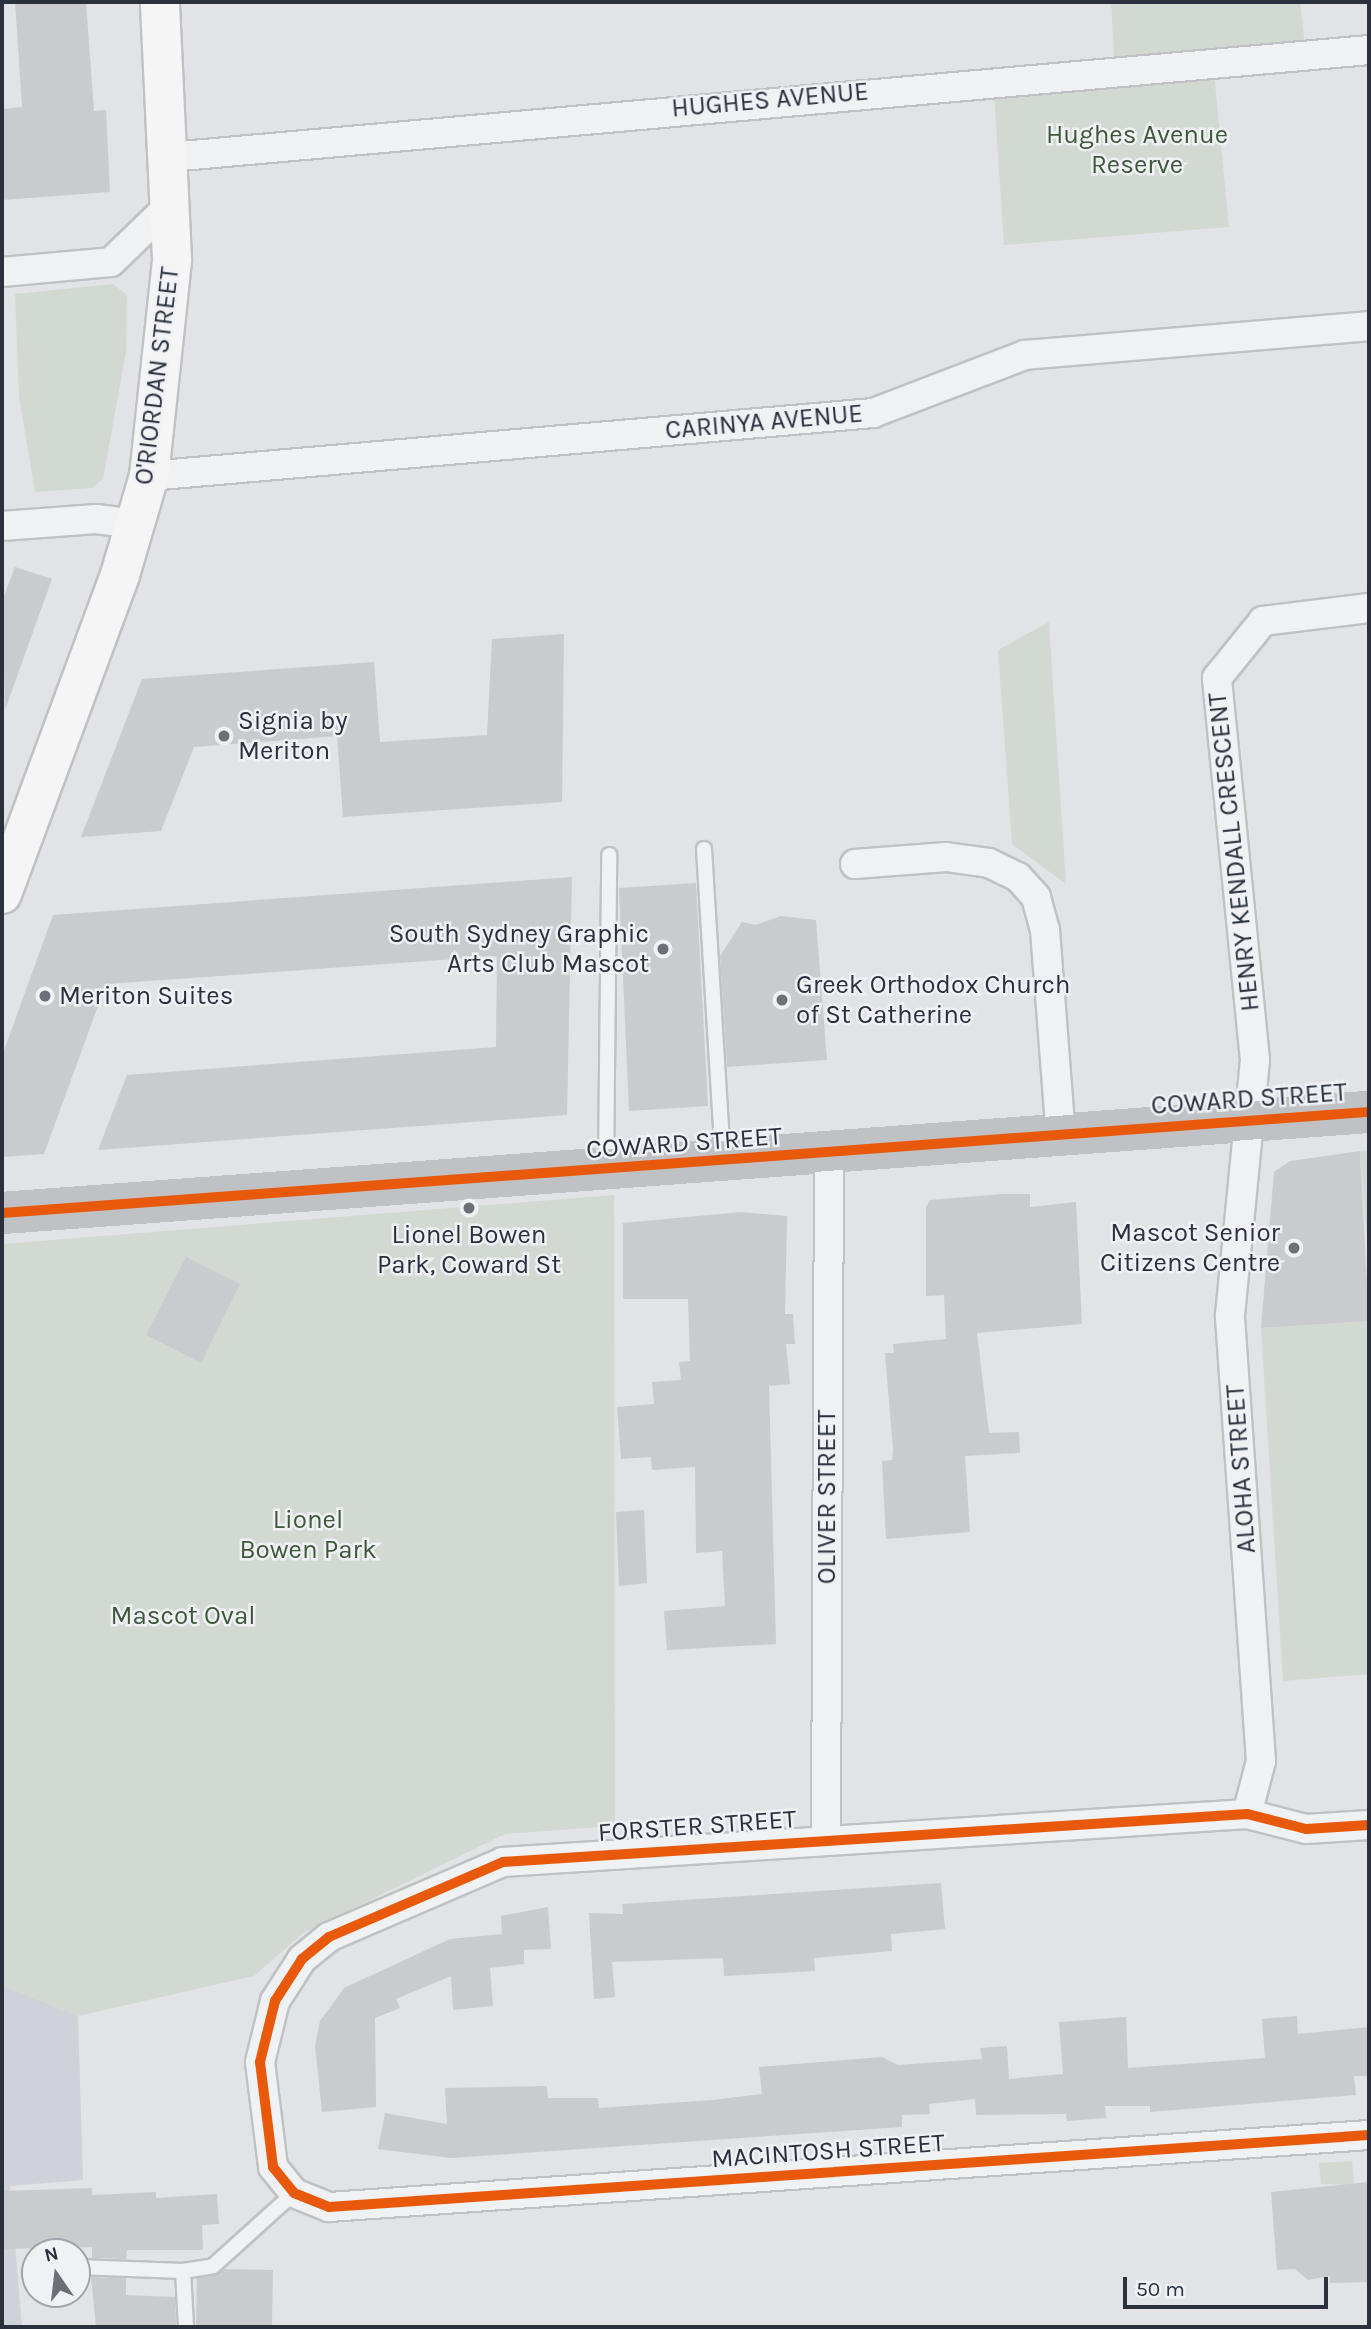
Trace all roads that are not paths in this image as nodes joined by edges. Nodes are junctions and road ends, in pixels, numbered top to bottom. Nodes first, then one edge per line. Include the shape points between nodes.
1 (160, 2) edge
2 (1369, 50) edge
3 (170, 157) junction
4 (171, 204) junction
5 (2, 272) edge
6 (1369, 326) edge
7 (149, 476) junction
8 (136, 524) junction
9 (2, 526) edge
10 (1369, 608) edge
11 (704, 849) dead end
12 (609, 855) dead end
13 (855, 864) dead end
14 (3, 887) edge
15 (1369, 1112) edge
16 (1249, 1122) junction
17 (1061, 1136) junction
18 (829, 1155) junction
19 (723, 1162) junction
20 (606, 1171) junction
21 (10, 1210) edge
22 (1247, 1814) junction
23 (1369, 1825) edge
24 (826, 1840) junction
25 (1369, 2135) edge
26 (294, 2193) junction
27 (91, 2267) edge
28 (183, 2270) junction
29 (186, 2327) edge

1 - 3 main road, O'RIORDAN STREET
2 - 3 street, HUGHES AVENUE
3 - 4 main road, O'RIORDAN STREET
4 - 5 street via 111,262
4 - 7 main road, O'RIORDAN STREET via 172,259
6 - 7 street, CARINYA AVENUE via 1025,355 873,413
7 - 8 main road, O'RIORDAN STREET
8 - 9 street via 96,519
8 - 14 main road, O'RIORDAN STREET
10 - 16 street, HENRY KENDALL CRESCENT via 1263,621 1217,678 1255,1060
11 - 19 lane
12 - 20 lane
13 - 17 street via 946,857 989,863 1018,877 1036,897 1045,930
15 - 16 street, COWARD STREET
16 - 17 street, COWARD STREET
16 - 22 street, ALOHA STREET via 1230,1315 1261,1761
17 - 18 street, COWARD STREET
18 - 19 street, COWARD STREET
18 - 24 street, OLIVER STREET
19 - 20 street, COWARD STREET
20 - 21 street, COWARD STREET
22 - 23 street, FORSTER STREET via 1306,1829
22 - 24 street, FORSTER STREET
24 - 26 street, FORSTER STREET via 503,1862 329,1937 284,1983 264,2030 260,2062 273,2167
25 - 26 street, MACINTOSH STREET via 352,2207 329,2207
26 - 28 lane via 213,2266
27 - 28 lane
28 - 29 lane

